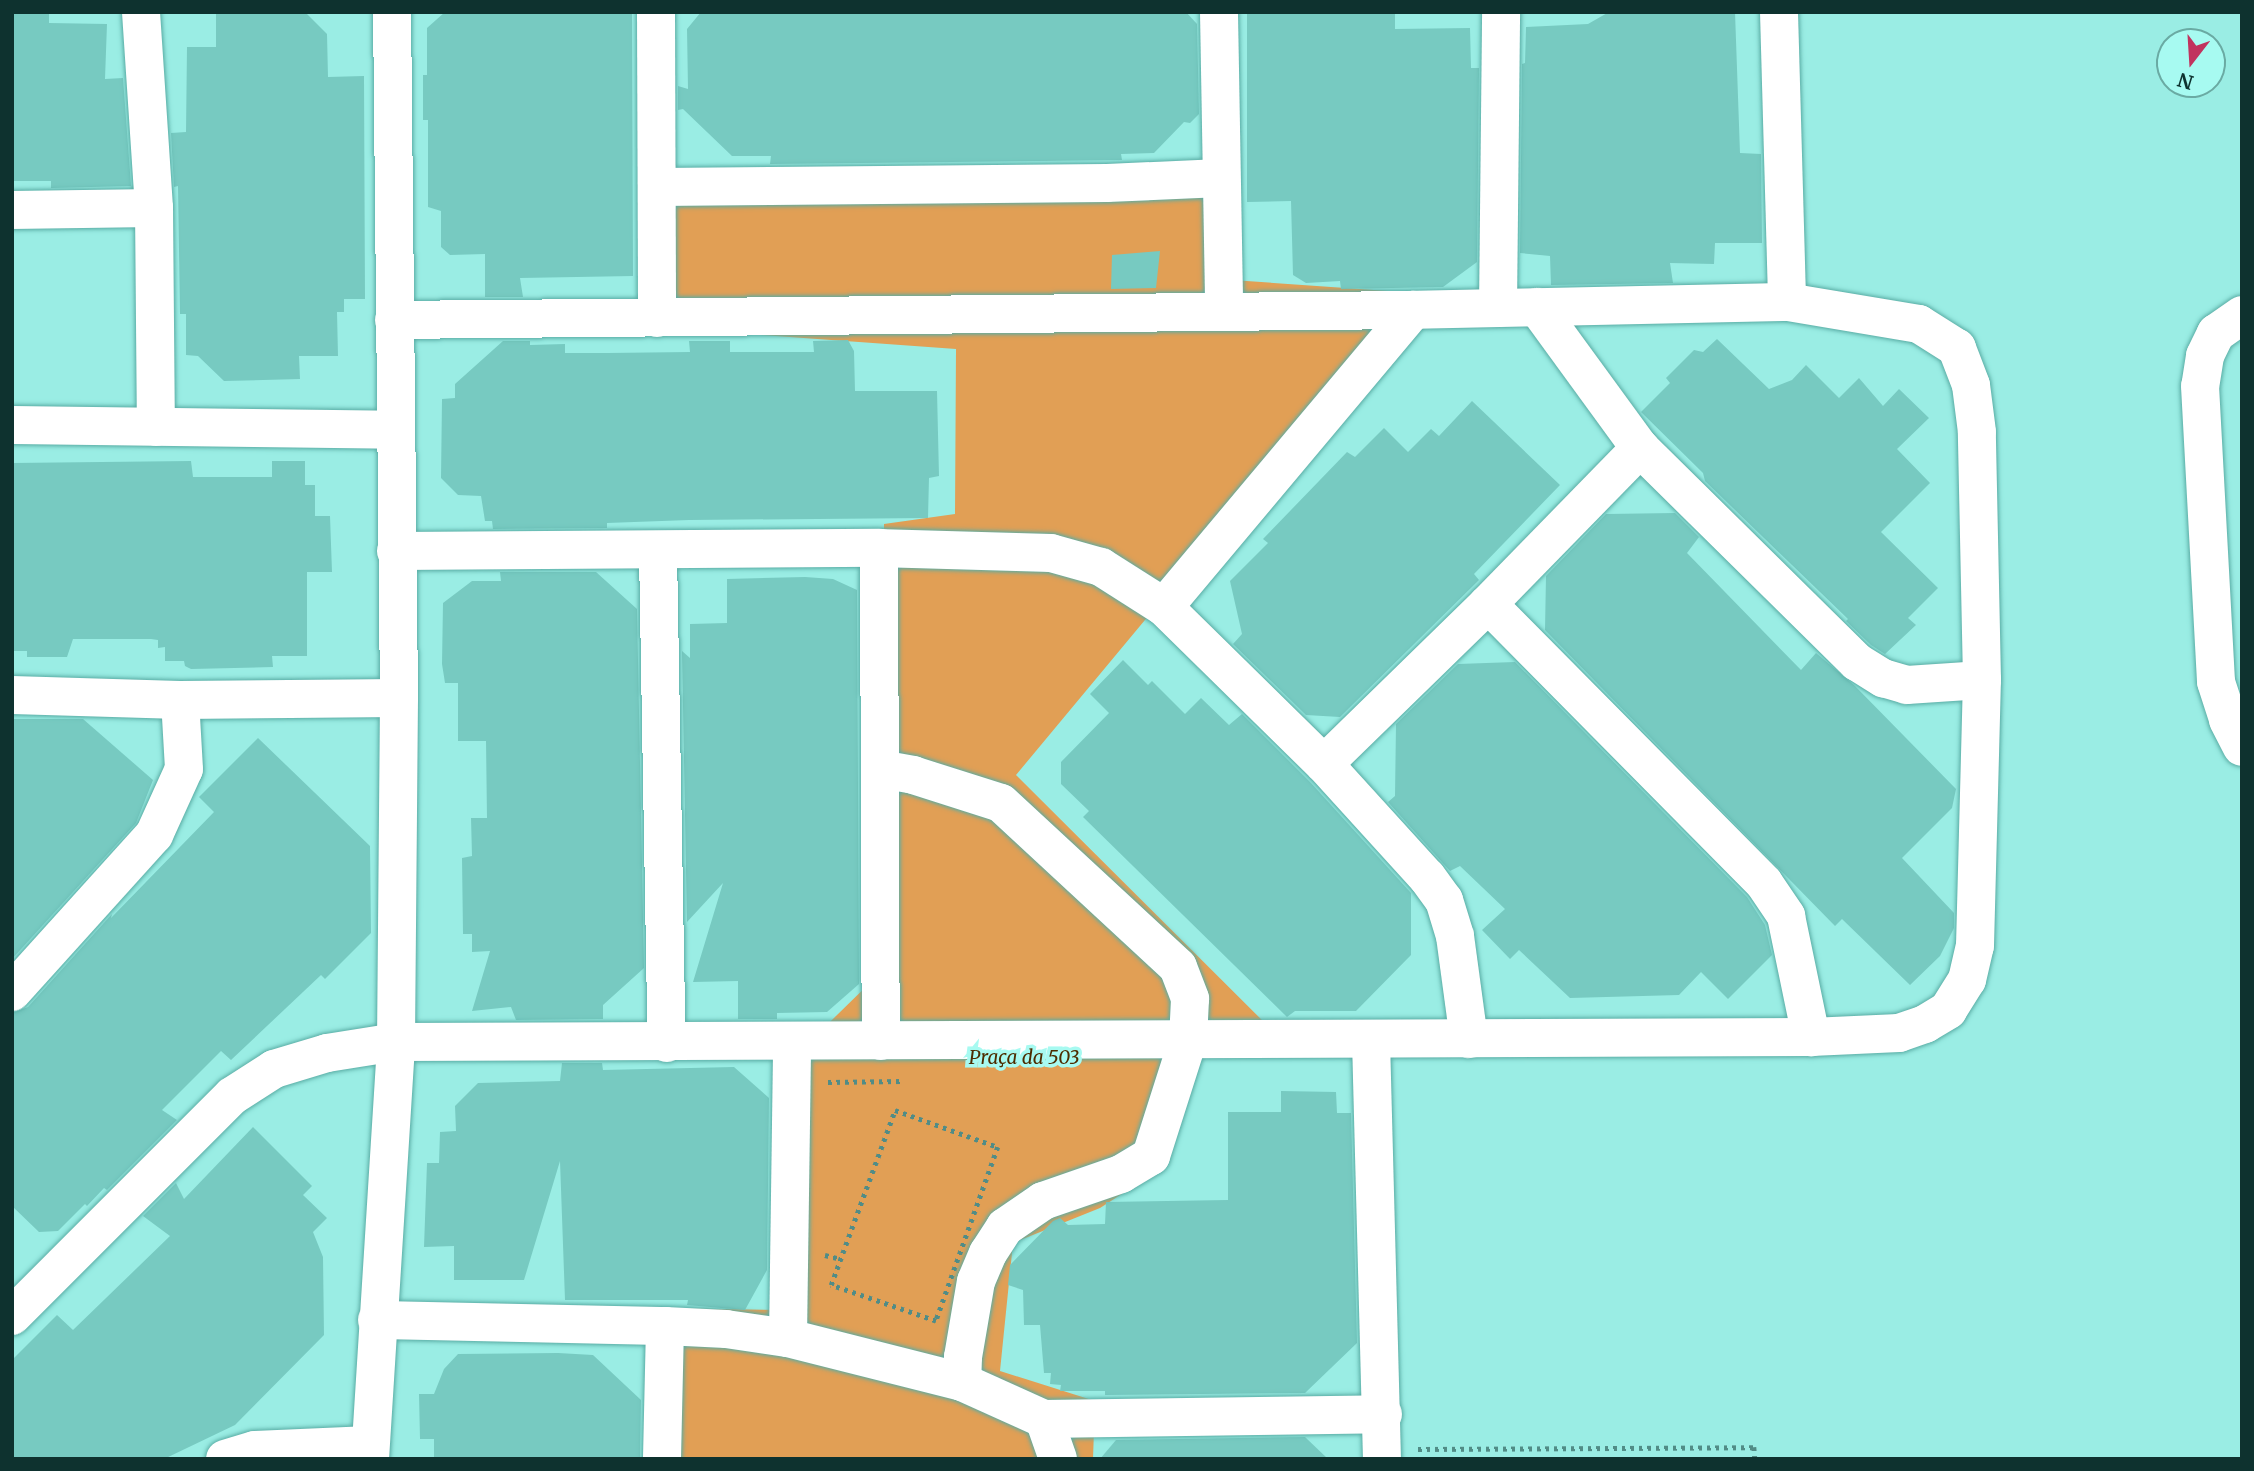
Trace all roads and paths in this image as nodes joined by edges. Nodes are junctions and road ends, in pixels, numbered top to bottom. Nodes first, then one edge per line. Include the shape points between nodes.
1 (141, 12) edge
2 (392, 12) edge
3 (656, 12) edge
4 (1219, 12) edge
5 (1502, 12) edge
6 (1779, 12) edge
7 (1221, 178) junction
8 (658, 187) junction
9 (153, 208) junction
10 (12, 210) edge
11 (1787, 302) junction
12 (1537, 307) junction
13 (1498, 308) junction
14 (1413, 310) junction
15 (1224, 312) junction
16 (2242, 316) edge
17 (656, 318) junction
18 (394, 320) junction
19 (12, 425) edge
20 (156, 427) junction
21 (394, 430) junction
22 (1640, 448) junction
23 (879, 548) junction
24 (396, 551) junction
25 (658, 551) junction
26 (1488, 604) junction
27 (1164, 607) junction
28 (1982, 680) junction
29 (2229, 682) edge
30 (12, 695) edge
31 (399, 698) junction
32 (180, 700) junction
33 (2242, 747) edge
34 (1324, 764) junction
35 (880, 769) junction
36 (12, 992) edge
37 (1811, 1037) junction
38 (1469, 1039) junction
39 (1188, 1040) junction
40 (1371, 1040) junction
41 (881, 1041) junction
42 (396, 1042) junction
43 (792, 1042) junction
44 (667, 1043) junction
45 (915, 1081) dead end
46 (820, 1082) dead end
47 (961, 1269) dead end
48 (831, 1284) joint
49 (955, 1293) dead end
50 (18, 1299) edge
51 (377, 1320) junction
52 (665, 1326) junction
53 (788, 1338) junction
54 (962, 1382) junction
55 (1383, 1414) junction
56 (1044, 1419) junction
57 (370, 1452) edge
58 (225, 1459) edge
59 (662, 1459) edge
60 (1058, 1459) edge
61 (1382, 1459) edge
62 (1414, 1459) edge
63 (1755, 1459) edge

1 - 9 street
2 - 18 street
3 - 8 street
4 - 7 street
5 - 13 street
6 - 11 street
7 - 8 street
7 - 15 street
8 - 17 street
9 - 10 street
9 - 20 street
11 - 12 street
11 - 28 street via 1919,324 1957,348 1971,385 1977,432
12 - 13 street
12 - 22 street
13 - 14 street
14 - 15 street
14 - 27 street
15 - 17 street
16 - 29 street via 2216,333 2205,356 2200,386
17 - 18 street
18 - 21 street
19 - 20 street
20 - 21 street
21 - 24 street
22 - 26 street
22 - 28 street via 1857,662 1883,678 1907,685
23 - 25 street
23 - 27 street via 1052,553 1101,567
23 - 35 street
24 - 25 street
24 - 31 street
25 - 44 street
26 - 34 street
26 - 37 street via 1765,883 1786,916
27 - 34 street
28 - 37 street via 1975,946 1967,980 1948,1010 1926,1024 1899,1033
29 - 33 street via 2228,720
30 - 32 street
31 - 32 street
31 - 42 street
32 - 36 street via 184,769 154,835
34 - 38 street via 1444,900 1455,936
35 - 39 street via 1001,803 1178,967 1190,999
35 - 41 street
37 - 38 street
38 - 40 street
39 - 40 street
39 - 41 street
39 - 54 street via 1151,1156 1121,1174 1043,1201 1005,1227 976,1281
40 - 55 street
41 - 43 street
42 - 44 street
42 - 50 street via 327,1053 274,1069 232,1096
42 - 51 street
43 - 44 street
43 - 53 street
45 - 46 path
47 - 49 path
48 - 48 path via 895,1110 998,1147 936,1321
51 - 52 street
51 - 57 street
52 - 53 street
52 - 59 street
53 - 54 street
54 - 56 street
55 - 56 street
55 - 61 street
56 - 60 street
57 - 58 street via 255,1450
62 - 63 path via 1414,1449 1754,1447

